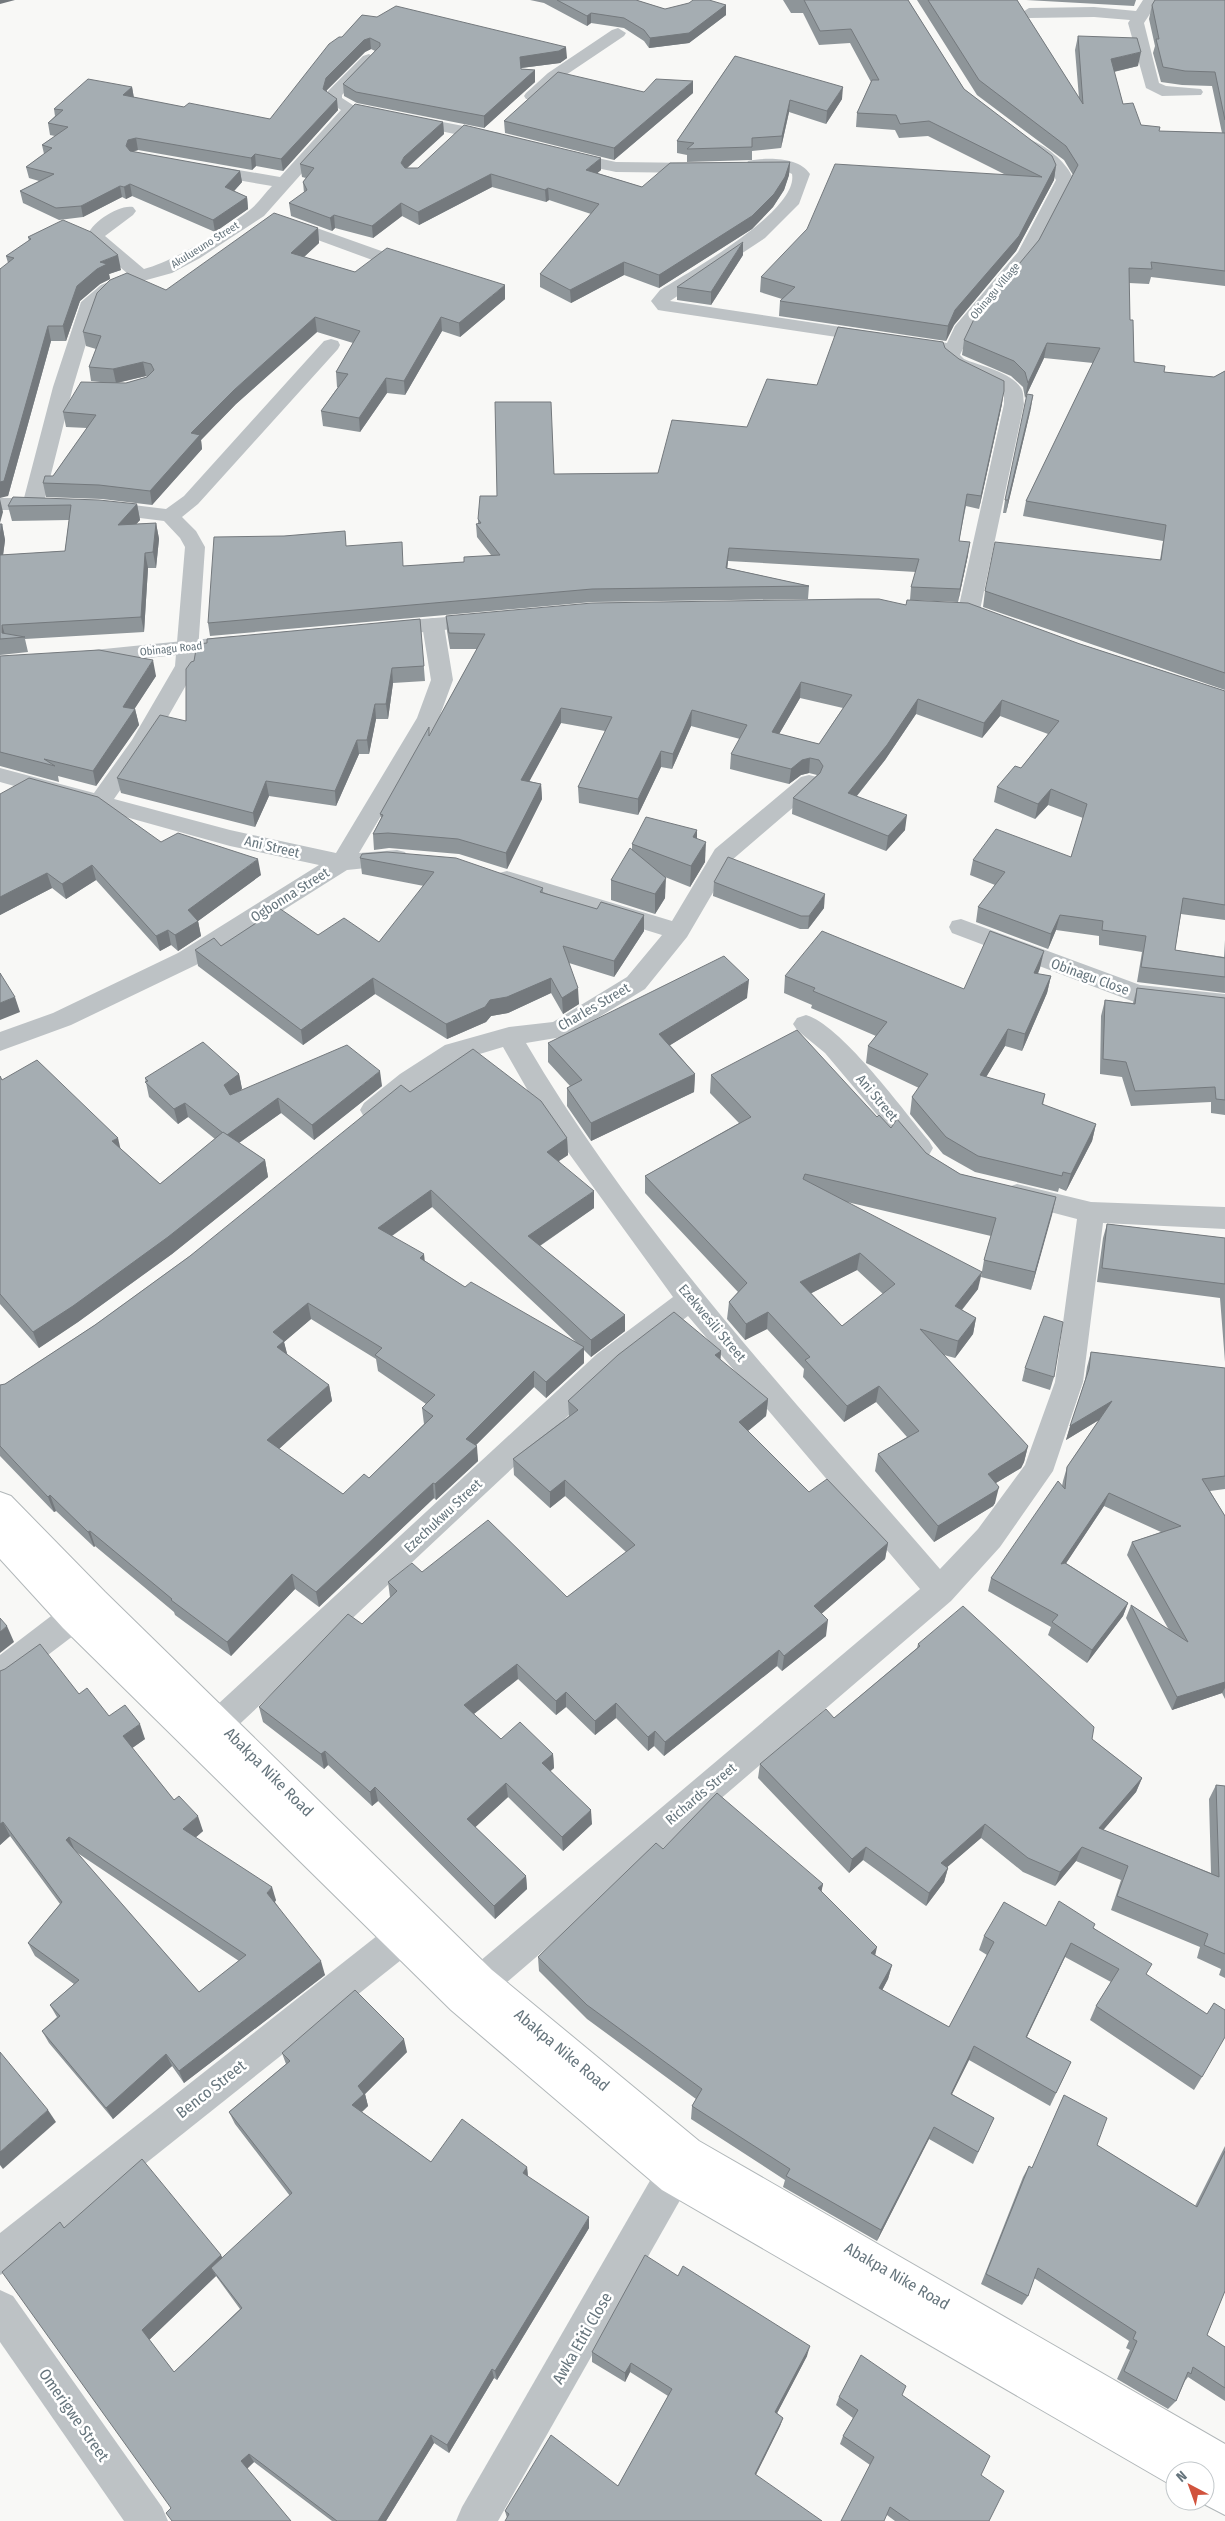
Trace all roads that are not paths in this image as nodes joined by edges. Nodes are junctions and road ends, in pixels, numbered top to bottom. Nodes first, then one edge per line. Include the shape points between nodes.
1 (1151, 0) edge
2 (1029, 13) dead end
3 (1139, 16) junction
4 (618, 33) dead end
5 (372, 56) edge
6 (1195, 92) dead end
7 (351, 109) junction
8 (518, 109) edge
9 (369, 112) edge
10 (388, 116) edge
11 (504, 123) edge
12 (460, 131) junction
13 (1012, 133) edge
14 (489, 136) junction
15 (507, 141) edge
16 (447, 144) edge
17 (551, 153) edge
18 (187, 166) edge
19 (285, 183) junction
20 (128, 211) dead end
21 (258, 212) junction
22 (381, 257) edge
23 (142, 277) junction
24 (331, 345) dead end
25 (953, 349) junction
26 (0, 504) edge
27 (33, 504) junction
28 (170, 516) junction
29 (969, 612) edge
30 (508, 618) edge
31 (433, 625) junction
32 (364, 631) edge
33 (256, 641) edge
34 (187, 647) junction
35 (64, 659) edge
36 (0, 775) edge
37 (810, 782) edge
38 (100, 802) junction
39 (423, 860) edge
40 (342, 862) junction
41 (485, 872) edge
42 (961, 927) dead end
43 (678, 931) junction
44 (1225, 1003) edge
45 (806, 1024) dead end
46 (509, 1036) junction
47 (0, 1042) edge
48 (354, 1125) edge
49 (942, 1167) edge
50 (994, 1189) edge
51 (1091, 1212) junction
52 (1225, 1218) edge
53 (690, 1299) junction
54 (0, 1505) edge
55 (0, 1538) edge
56 (940, 1591) junction
57 (84, 1610) junction
58 (0, 1673) edge
59 (210, 1731) junction
60 (412, 1930) junction
61 (472, 1990) junction
62 (680, 2165) junction
63 (0, 2256) edge
64 (0, 2309) edge
65 (1168, 2461) edge
66 (1225, 2466) edge
67 (148, 2521) edge
68 (476, 2521) edge

1 - 3 street
2 - 3 street via 1094,12
3 - 6 street via 1136,23 1152,85 1162,91
4 - 8 street via 554,76
5 - 7 street via 334,94 334,100
7 - 9 street
7 - 19 street, Akulueuno Street
10 - 12 street
11 - 14 street
12 - 14 street
12 - 16 street
13 - 25 street, Obinagu Village via 1055,163 1064,172 1065,180 1026,254 962,330
14 - 15 street
17 - 25 street via 616,167 789,166 798,169 802,174 793,200 759,234 666,294 660,301 664,306
18 - 19 street
19 - 21 street, Akulueuno Street
20 - 23 street via 104,225 96,237
21 - 22 street
21 - 23 street, Akulueuno Street via 194,254
23 - 27 street, Akulueuno Street via 107,289 90,302 71,387
24 - 28 street via 190,500
25 - 29 street via 951,355 957,363 1000,380 1012,390 1014,404
26 - 27 street
27 - 28 street
28 - 34 street via 196,547
30 - 31 street
31 - 32 street
31 - 40 street, Ogbonna Street via 442,680 428,718
33 - 34 street, Obinagu Road
34 - 35 street, Obinagu Road
34 - 38 street via 186,666 142,743
36 - 38 street, Ani Street
37 - 43 street, Charles Street via 723,855
38 - 40 street, Ani Street via 230,838
39 - 40 street, Ani Street via 389,858
40 - 47 street, Ogbonna Street via 187,959 62,1019
41 - 43 street
42 - 44 street, Obinagu Close via 1137,994
43 - 46 street, Charles Street via 636,983 559,1030
45 - 49 street, Ani Street via 834,1046 902,1128 933,1162
46 - 48 street, Charles Street via 454,1052
46 - 53 street, Ezekwesili Street via 553,1112
50 - 51 street
51 - 52 street
51 - 56 street, Richards Street via 1070,1382 1038,1471 989,1538
53 - 56 street, Ezekwesili Street
53 - 59 street, Ezechukwu Street via 607,1362
54 - 57 main road, Abakpa Nike Road
55 - 57 main road, Abakpa Nike Road
56 - 61 street, Richards Street
57 - 58 street
57 - 59 main road, Abakpa Nike Road
59 - 60 main road, Abakpa Nike Road
60 - 61 main road, Abakpa Nike Road
60 - 63 street, Benco Street
61 - 62 main road, Abakpa Nike Road
62 - 65 main road, Abakpa Nike Road
62 - 66 main road, Abakpa Nike Road
62 - 68 street, Awka Etiti Close
64 - 67 street, Omerigwe Street

